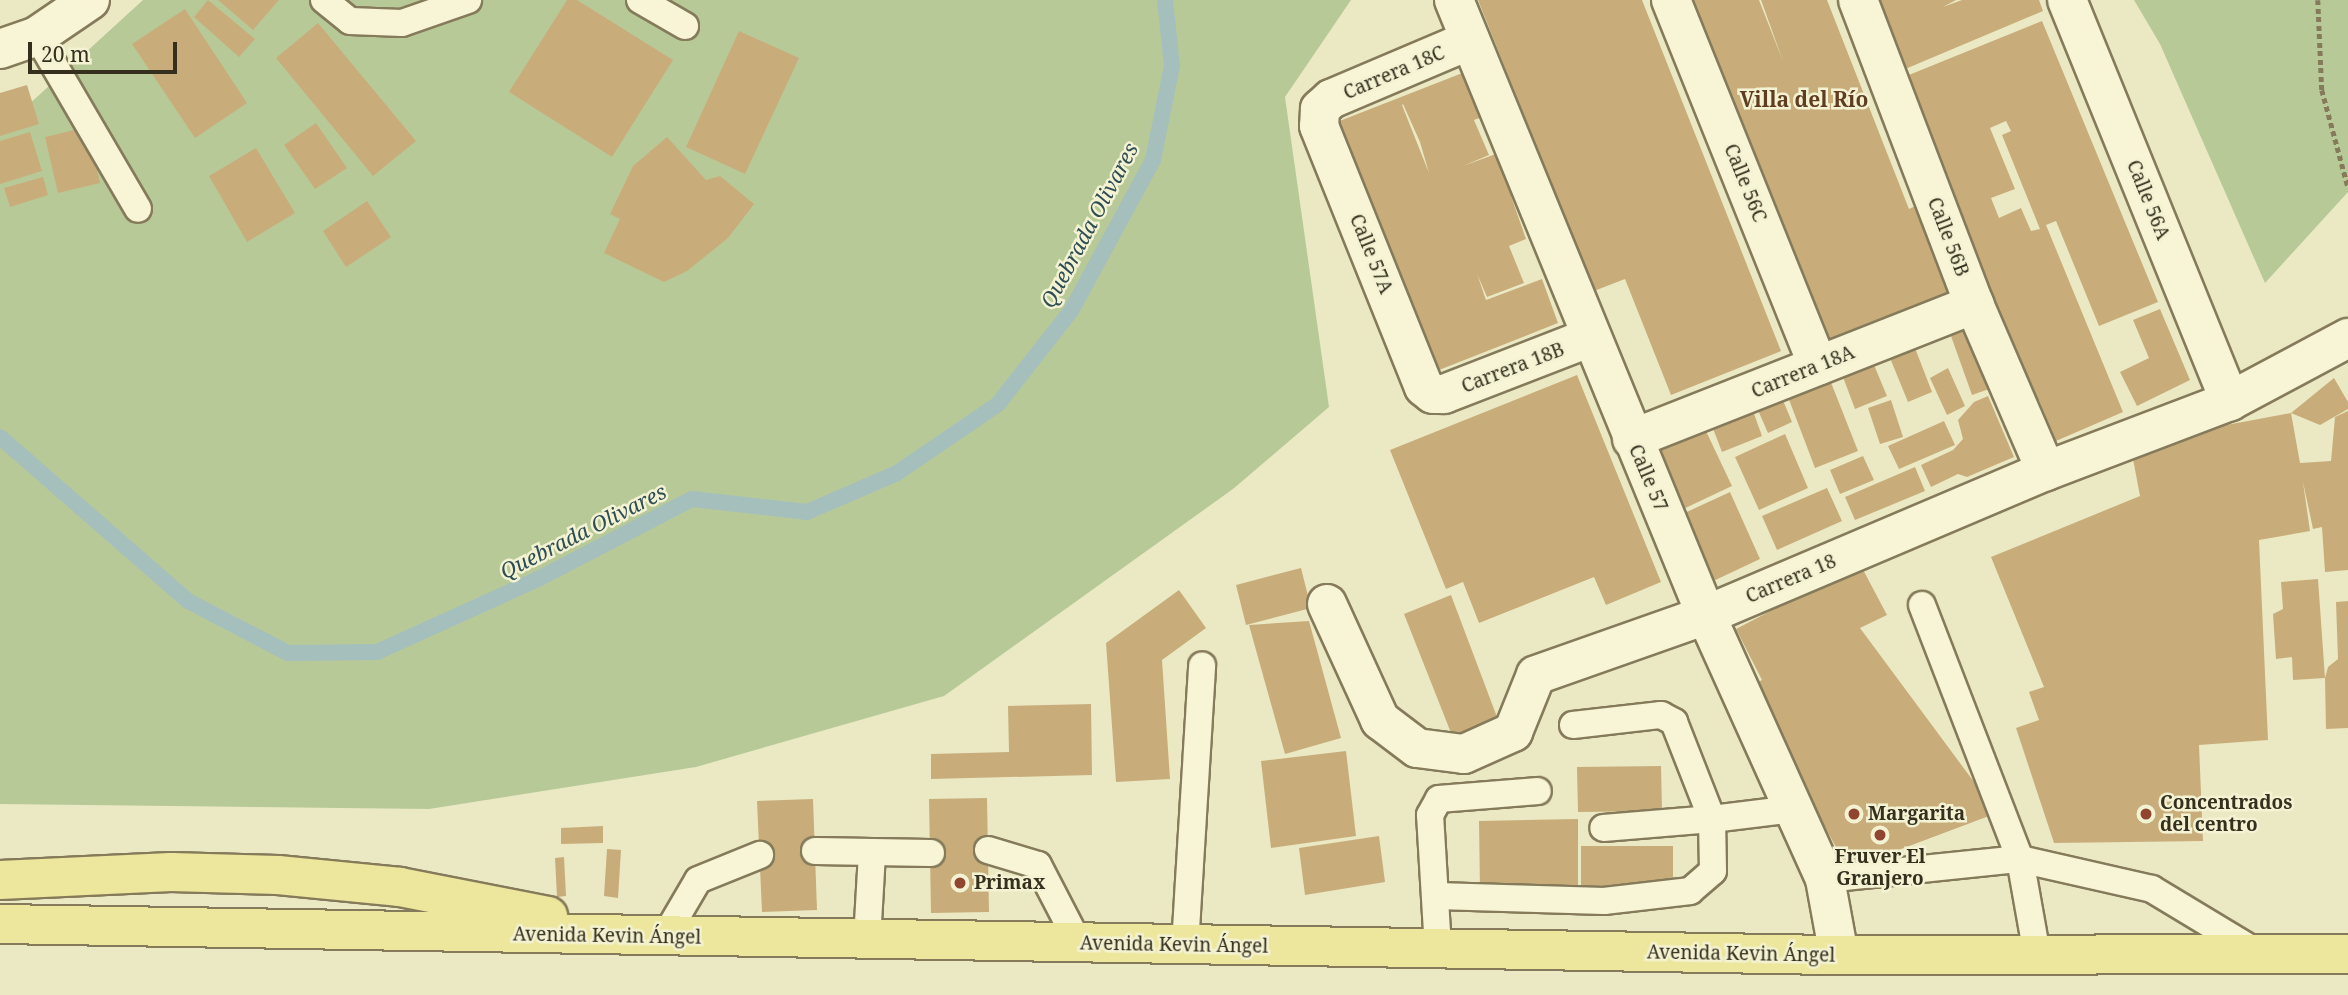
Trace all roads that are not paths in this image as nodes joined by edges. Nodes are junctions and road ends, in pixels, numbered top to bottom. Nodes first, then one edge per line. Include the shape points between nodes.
1 (90, 0) edge
2 (324, 0) edge
3 (468, 0) edge
4 (640, 0) edge
5 (1454, 0) edge
6 (1671, 0) edge
7 (1858, 0) edge
8 (2067, 0) edge
9 (685, 26) dead end
10 (37, 36) junction
11 (1471, 40) junction
12 (0, 49) edge
13 (1320, 109) joint
14 (138, 209) dead end
15 (1973, 304) junction
16 (1591, 337) junction
17 (2348, 338) edge
18 (1818, 366) junction
19 (1433, 394) joint
20 (2230, 401) junction
21 (1632, 439) junction
22 (2046, 471) junction
23 (1327, 604) dead end
24 (1922, 605) dead end
25 (1706, 615) junction
26 (1202, 666) dead end
27 (1573, 725) dead end
28 (1538, 791) dead end
29 (1793, 809) junction
30 (1712, 819) junction
31 (1603, 828) dead end
32 (988, 850) dead end
33 (815, 851) dead end
34 (872, 852) junction
35 (931, 853) dead end
36 (760, 855) dead end
37 (2020, 859) junction
38 (1825, 879) junction
39 (0, 880) edge
40 (1437, 896) junction
41 (0, 924) edge
42 (655, 937) junction
43 (867, 940) junction
44 (1079, 944) junction
45 (1185, 946) junction
46 (1438, 949) junction
47 (2258, 953) junction
48 (2036, 954) junction
49 (2348, 954) edge
50 (1839, 955) junction

1 - 10 street
2 - 3 lane via 350,21 402,23
4 - 9 lane
5 - 11 street, Calle 57
6 - 18 street, Calle 56C
7 - 15 street, Calle 56B
8 - 20 street, Calle 56A
10 - 12 street
10 - 14 lane
11 - 13 street, Carrera 18C via 1331,99
11 - 16 street, Calle 57
13 - 19 street, Calle 57A via 1319,126 1424,387
15 - 18 street, Carrera 18A
15 - 22 street, Calle 56B
16 - 19 street, Carrera 18B via 1444,394
16 - 21 street, Calle 57
17 - 20 street, Carrera 18
18 - 21 street, Carrera 18A
20 - 22 street, Carrera 18
21 - 25 street, Calle 57
22 - 25 street, Carrera 18
23 - 25 street, Carrera 18 via 1380,720 1417,748 1464,754 1513,732 1536,675
24 - 37 lane
25 - 29 street, Calle 57
26 - 45 lane
27 - 30 lane via 1661,715 1674,722
28 - 40 lane via 1439,799 1430,815
29 - 30 lane
29 - 38 street, Calle 57
30 - 31 lane
30 - 40 lane via 1713,871 1690,891 1604,901
32 - 44 lane via 1038,864
33 - 34 lane
34 - 35 lane
34 - 43 lane
36 - 42 lane via 698,880
37 - 38 lane
37 - 47 lane via 2152,889
37 - 48 lane
38 - 50 street, Calle 57
39 - 42 main road via 171,872 278,875 400,887
40 - 46 lane
41 - 42 main road, Avenida Kevin Ángel
42 - 43 main road, Avenida Kevin Ángel
43 - 44 main road, Avenida Kevin Ángel
44 - 45 main road, Avenida Kevin Ángel
45 - 46 main road, Avenida Kevin Ángel
46 - 50 main road, Avenida Kevin Ángel
47 - 48 main road, Avenida Kevin Ángel
47 - 49 main road, Avenida Kevin Ángel
48 - 50 main road, Avenida Kevin Ángel

